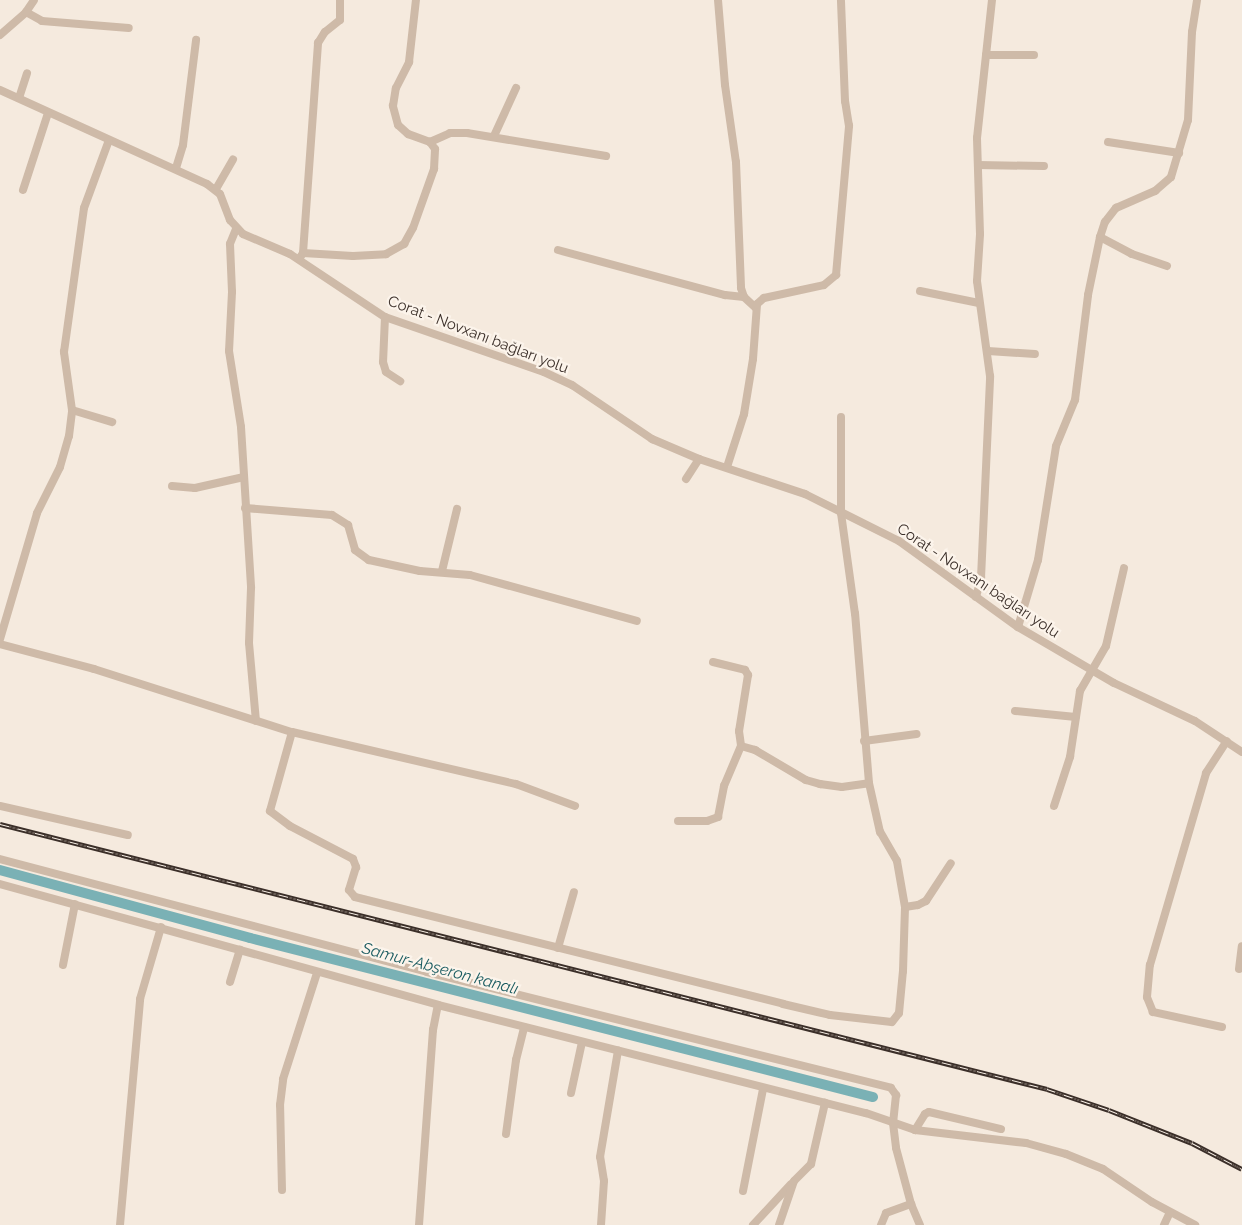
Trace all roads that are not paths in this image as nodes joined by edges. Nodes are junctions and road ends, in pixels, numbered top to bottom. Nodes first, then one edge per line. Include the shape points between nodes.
1 (34, 0) edge
2 (340, 0) edge
3 (416, 0) edge
4 (718, 0) edge
5 (841, 0) edge
6 (992, 0) edge
7 (1197, 0) edge
8 (26, 12) junction
9 (129, 28) dead end
10 (0, 35) edge
11 (196, 40) dead end
12 (986, 55) junction
13 (1034, 55) dead end
14 (27, 73) dead end
15 (516, 88) dead end
16 (0, 90) edge
17 (19, 98) junction
18 (48, 113) junction
19 (494, 136) junction
20 (109, 140) junction
21 (430, 142) junction
22 (1108, 142) dead end
23 (1179, 153) junction
24 (606, 156) dead end
25 (233, 160) dead end
26 (978, 165) junction
27 (1044, 166) dead end
28 (176, 168) junction
29 (216, 189) junction
30 (23, 190) dead end
31 (236, 229) junction
32 (1100, 237) junction
33 (558, 249) dead end
34 (301, 256) junction
35 (1167, 266) dead end
36 (920, 291) dead end
37 (744, 297) junction
38 (979, 303) junction
39 (756, 308) junction
40 (385, 316) junction
41 (988, 351) junction
42 (1035, 354) dead end
43 (399, 381) dead end
44 (72, 410) junction
45 (841, 417) dead end
46 (112, 422) dead end
47 (699, 459) junction
48 (727, 468) junction
49 (244, 477) junction
50 (686, 479) dead end
51 (172, 486) dead end
52 (245, 508) junction
53 (457, 508) dead end
54 (841, 513) junction
55 (1124, 568) dead end
56 (442, 571) junction
57 (976, 597) junction
58 (637, 621) dead end
59 (1018, 627) junction
60 (0, 639) edge
61 (0, 644) edge
62 (713, 662) dead end
63 (1091, 670) junction
64 (1016, 711) dead end
65 (1076, 717) junction
66 (256, 721) junction
67 (292, 732) junction
68 (917, 734) dead end
69 (864, 741) junction
70 (1227, 741) junction
71 (741, 746) junction
72 (1242, 750) edge
73 (869, 783) junction
74 (0, 806) edge
75 (575, 806) dead end
76 (1054, 806) dead end
77 (678, 821) dead end
78 (128, 835) dead end
79 (0, 859) edge
80 (951, 863) dead end
81 (0, 884) edge
82 (574, 892) dead end
83 (75, 904) junction
84 (905, 907) junction
85 (161, 927) junction
86 (1242, 946) edge
87 (558, 948) junction
88 (240, 950) junction
89 (63, 965) dead end
90 (1239, 969) dead end
91 (317, 973) junction
92 (230, 982) dead end
93 (438, 1005) junction
94 (1222, 1026) dead end
95 (524, 1028) junction
96 (582, 1042) junction
97 (618, 1051) junction
98 (763, 1089) junction
99 (571, 1093) dead end
100 (825, 1103) junction
101 (893, 1123) junction
102 (1001, 1129) dead end
103 (915, 1130) junction
104 (506, 1134) dead end
105 (794, 1181) junction
106 (282, 1190) dead end
107 (742, 1191) dead end
108 (911, 1204) junction
109 (1170, 1212) junction
110 (120, 1225) edge
111 (419, 1225) edge
112 (601, 1225) edge
113 (753, 1225) edge
114 (779, 1225) edge
115 (881, 1225) edge
116 (920, 1225) edge
117 (1164, 1225) edge
118 (1195, 1225) edge

1 - 8 street
2 - 34 street via 340,20 318,43
3 - 21 street via 409,62 396,88 393,105 398,125 408,134
4 - 37 street via 736,162
5 - 39 street via 844,101 849,126 836,275 824,285 764,298
6 - 12 street
7 - 23 street via 1188,120
8 - 9 street via 42,21
8 - 10 street
11 - 28 street via 183,145
12 - 13 street
12 - 26 street via 977,126
14 - 17 street
15 - 19 street
16 - 17 street
17 - 18 street
18 - 20 street
18 - 30 street
19 - 21 street via 450,133
19 - 24 street
20 - 28 street
20 - 44 street via 84,208 64,352
21 - 34 street via 435,149 434,169 404,244 395,251 372,256
22 - 23 street
23 - 32 street via 1171,177 1163,186 1116,208
25 - 29 street
26 - 27 street
26 - 38 street
28 - 29 street
29 - 31 street
31 - 34 street, Corat - Novxanı bağları yolu
31 - 49 street via 230,244 229,341 240,412
32 - 35 street
32 - 59 street via 1088,295 1075,400 1056,446 1038,560
33 - 37 street
34 - 40 street, Corat - Novxanı bağları yolu
36 - 38 street
37 - 39 street
38 - 41 street
39 - 48 street via 744,414
40 - 43 street via 382,362 386,372
40 - 47 street, Corat - Novxanı bağları yolu via 544,372 572,385 652,439
41 - 42 street
41 - 57 street via 982,566
44 - 46 street
44 - 60 street via 65,453 37,513
45 - 54 street
47 - 48 street, Corat - Novxanı bağları yolu
47 - 50 street
48 - 54 street, Corat - Novxanı bağları yolu via 806,494
49 - 51 street via 195,488
49 - 52 street
52 - 56 street via 332,515 348,525 355,550 369,560 420,571
52 - 66 street
53 - 56 street
54 - 57 street, Corat - Novxanı bağları yolu via 910,548
54 - 69 street via 855,614
55 - 63 street via 1106,646
56 - 58 street via 470,575
57 - 59 street, Corat - Novxanı bağları yolu
59 - 63 street, Corat - Novxanı bağları yolu
61 - 66 street via 94,669
62 - 71 street via 745,670 747,675 739,731
63 - 65 street via 1080,691
63 - 70 street, Corat - Novxanı bağları yolu via 1178,712
64 - 65 street
65 - 76 street via 1066,773
66 - 67 street
67 - 75 street via 486,776
67 - 87 street via 271,815 353,859 356,867 349,886 352,896
68 - 69 street
69 - 73 street
70 - 72 street, Corat - Novxanı bağları yolu
70 - 94 street via 1206,773 1150,965 1147,997 1153,1012
71 - 73 street via 756,750 806,780 842,787
71 - 77 street via 724,786 718,817
73 - 84 street via 880,832 897,861
74 - 78 street
79 - 101 street via 427,972 891,1088 896,1095
80 - 84 street via 926,901
81 - 83 street
82 - 87 street
83 - 85 street
83 - 89 street
84 - 87 street via 899,1013 892,1022 830,1015
85 - 88 street
85 - 110 street via 142,988 138,1017
86 - 90 street
88 - 91 street
88 - 92 street
91 - 93 street
91 - 106 street via 283,1079
93 - 95 street
93 - 111 street
95 - 96 street
95 - 104 street
96 - 97 street
96 - 99 street
97 - 98 street
97 - 112 street via 600,1157 604,1181
98 - 100 street
98 - 107 street
100 - 101 street
100 - 105 street via 811,1164
101 - 103 street
101 - 108 street
102 - 103 street via 929,1112
103 - 109 street via 1026,1143 1066,1154 1103,1169
105 - 113 street
105 - 114 street
108 - 115 street via 886,1213
108 - 116 street
109 - 117 street
109 - 118 street

